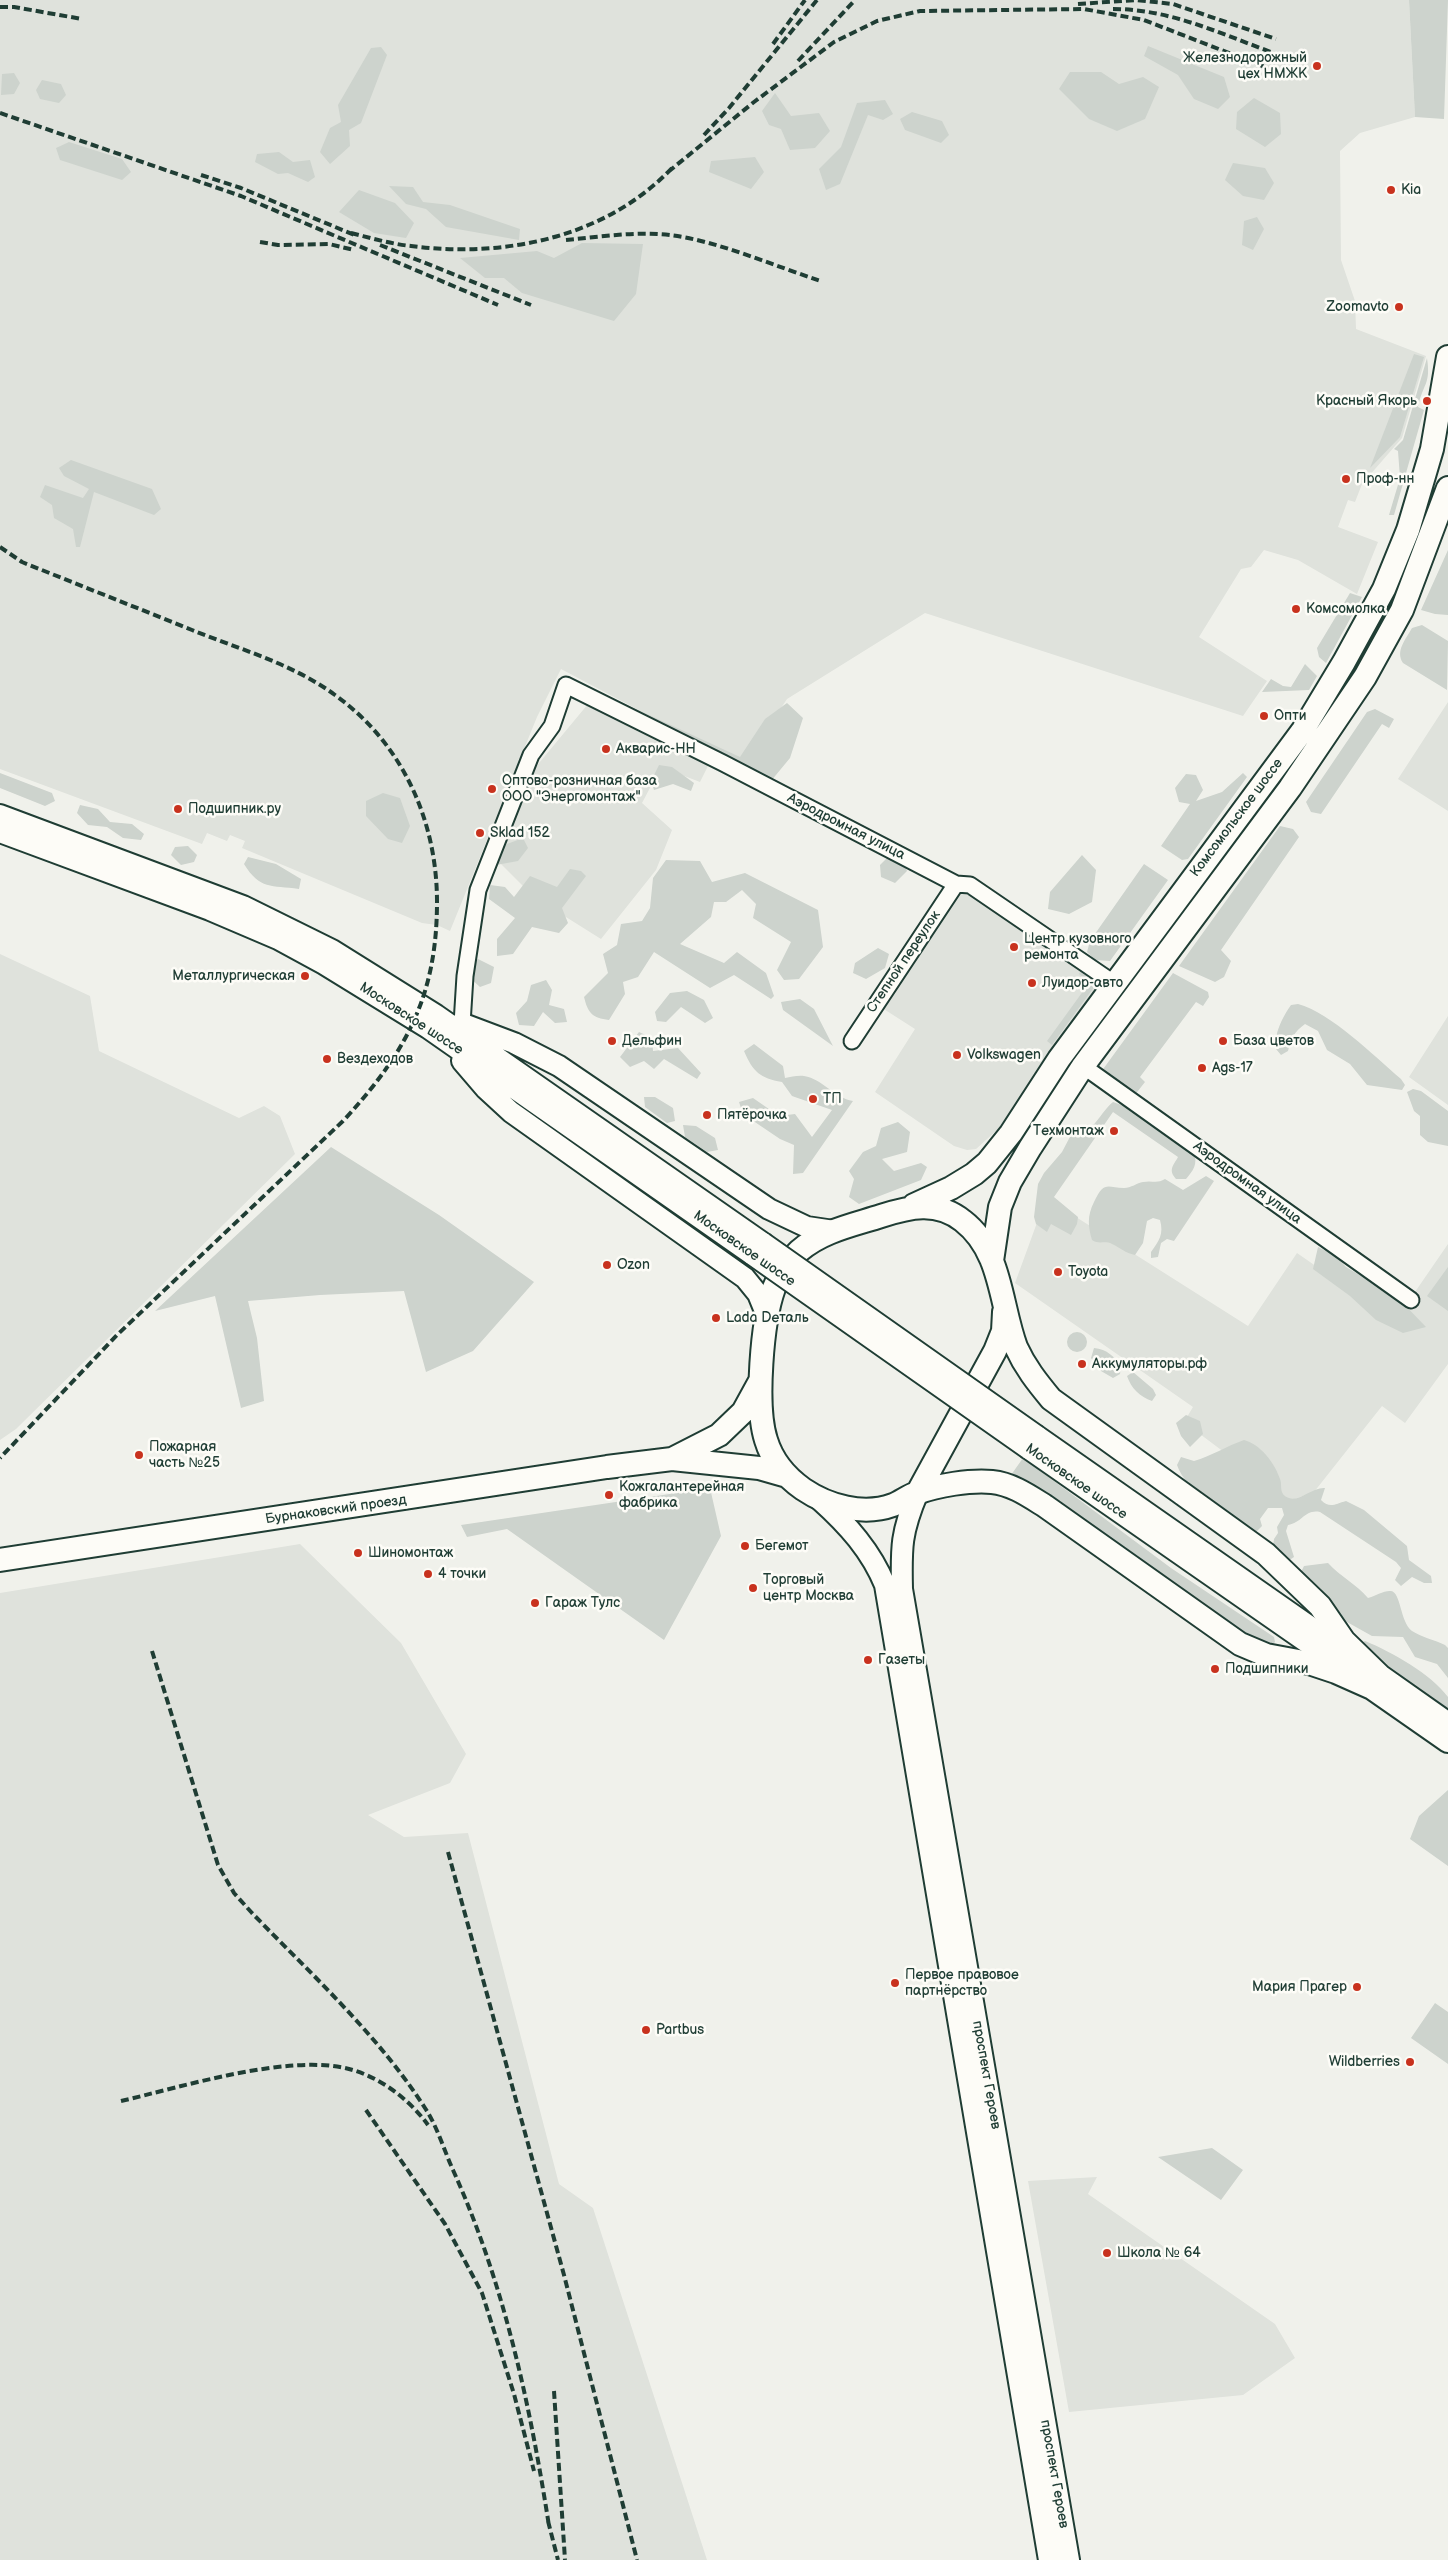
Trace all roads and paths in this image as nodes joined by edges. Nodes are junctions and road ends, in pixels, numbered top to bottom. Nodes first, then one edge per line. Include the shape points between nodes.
1 (1448, 357) edge
2 (1420, 495) junction
3 (1447, 498) edge
4 (0, 816) edge
5 (0, 832) edge
6 (956, 884) junction
7 (1115, 984) junction
8 (432, 1022) junction
9 (462, 1024) junction
10 (852, 1040) dead end
11 (1084, 1066) junction
12 (911, 1207) junction
13 (834, 1231) junction
14 (992, 1261) junction
15 (1411, 1300) dead end
16 (1005, 1308) junction
17 (767, 1316) junction
18 (761, 1380) junction
19 (672, 1459) junction
20 (787, 1476) junction
21 (918, 1492) junction
22 (819, 1498) junction
23 (0, 1560) edge
24 (1376, 1682) junction
25 (1448, 1724) edge
26 (1448, 1741) edge
27 (1049, 2560) edge
28 (1069, 2560) edge

1 - 2 main road, Комсомольское шоссе via 1432,449
2 - 3 street
2 - 7 main road, Комсомольское шоссе via 1384,589 1303,730
3 - 11 main road, Комсомольское шоссе via 1402,610 1365,677 1285,795
4 - 8 main road, Московское шоссе via 173,879 277,922 332,950
5 - 8 main road, Московское шоссе via 210,910 278,939
6 - 7 street, Аэродромная улица via 970,885
6 - 9 street, Аэродромная улица via 723,762 566,685 552,726 532,755 478,890 465,976
6 - 10 street, Степной переулок
7 - 12 main road, Комсомольское шоссе via 986,1164 951,1188
8 - 9 main road
8 - 17 main road via 486,1089 511,1112 746,1278 758,1294
8 - 24 main road, Московское шоссе, bridge
9 - 13 main road via 514,1043 559,1066 770,1209 807,1227
11 - 14 main road, Комсомольское шоссе via 1010,1182 996,1220
11 - 15 street, Аэродромная улица
12 - 13 main road
12 - 14 main road via 939,1209 962,1220 979,1238
13 - 17 main road via 814,1239 784,1268 774,1286
14 - 16 main road
16 - 21 main road via 996,1351
16 - 24 main road via 1016,1346 1029,1374 1051,1399 1266,1554 1293,1577 1320,1606
17 - 18 main road
18 - 19 main road via 743,1412 719,1435
18 - 20 main road via 766,1440 773,1457
19 - 20 main road via 759,1468
19 - 23 main road, Бурнаковский проезд
20 - 22 main road
21 - 22 main road via 893,1505 873,1510 850,1509
21 - 24 main road via 971,1481 994,1482 1019,1490 1240,1644 1266,1655
21 - 28 main road, проспект Героев via 905,1522 902,1589
22 - 27 main road, проспект Героев via 846,1523 875,1562 885,1585
24 - 25 main road, Московское шоссе
24 - 26 main road, Московское шоссе

